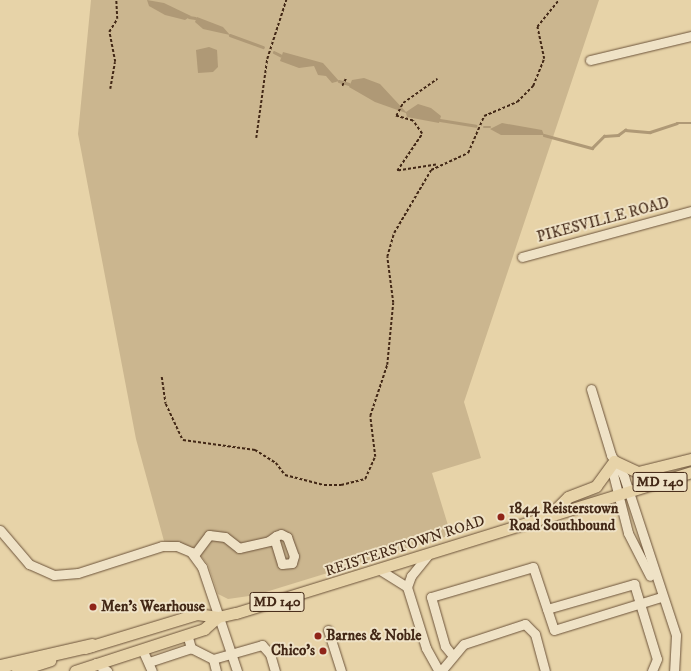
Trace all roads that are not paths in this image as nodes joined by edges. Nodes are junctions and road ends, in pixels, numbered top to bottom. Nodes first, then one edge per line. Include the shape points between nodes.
1 (691, 36) edge
2 (590, 60) dead end
3 (691, 210) edge
4 (522, 257) dead end
5 (591, 389) dead end
6 (691, 459) edge
7 (614, 462) junction
8 (691, 472) edge
9 (624, 494) junction
10 (548, 517) junction
11 (0, 530) edge
12 (274, 538) junction
13 (194, 555) junction
14 (428, 555) junction
15 (380, 570) junction
16 (407, 587) junction
17 (661, 597) junction
18 (640, 603) junction
19 (547, 609) junction
20 (218, 617) junction
21 (328, 630) dead end
22 (187, 634) junction
23 (92, 645) junction
24 (192, 648) junction
25 (142, 649) junction
26 (231, 652) junction
27 (453, 656) junction
28 (214, 659) junction
29 (96, 663) junction
30 (0, 666) edge
31 (150, 667) edge
32 (17, 671) edge
33 (74, 671) edge
34 (107, 671) edge
35 (216, 671) edge
36 (236, 671) edge
37 (275, 671) edge
38 (341, 671) edge
39 (440, 671) edge
40 (545, 671) edge
41 (652, 671) edge
42 (674, 671) edge

1 - 2 street
3 - 4 street, PIKESVILLE ROAD
5 - 7 street
6 - 7 main road via 638,472
7 - 9 street via 621,469
7 - 10 main road via 596,486 568,496
8 - 9 main road, REISTERSTOWN ROAD / MD 140
9 - 10 main road, REISTERSTOWN ROAD / MD 140
9 - 17 street
10 - 14 main road, REISTERSTOWN ROAD / MD 140
11 - 13 street via 29,564 54,575 78,574 162,546 178,546
12 - 12 street via 282,564 290,565 294,556 285,534
12 - 13 street via 239,548 214,534 205,538
13 - 20 street via 202,567
14 - 15 main road, REISTERSTOWN ROAD / MD 140
14 - 16 street via 411,576
15 - 16 street
15 - 20 main road, REISTERSTOWN ROAD / MD 140
16 - 39 street via 426,648
17 - 18 street
17 - 42 street via 676,635
18 - 19 street via 634,584
18 - 19 street via 554,630
18 - 41 street via 657,659
19 - 27 street via 533,567 430,597 445,646
20 - 22 main road, REISTERSTOWN ROAD / MD 140 via 204,629
20 - 23 main road, REISTERSTOWN ROAD / MD 140 via 197,614
20 - 26 street
21 - 38 street
22 - 24 street
22 - 25 main road, REISTERSTOWN ROAD / MD 140
23 - 30 highway
23 - 32 main road, REISTERSTOWN ROAD / MD 140
24 - 28 street
24 - 31 street
25 - 29 main road, REISTERSTOWN ROAD / MD 140
25 - 31 street
26 - 28 street
26 - 36 street
26 - 37 street via 262,645 270,654
27 - 39 street
27 - 40 street via 468,642 525,624 535,634
28 - 35 street
29 - 33 main road, REISTERSTOWN ROAD / MD 140
29 - 34 street

